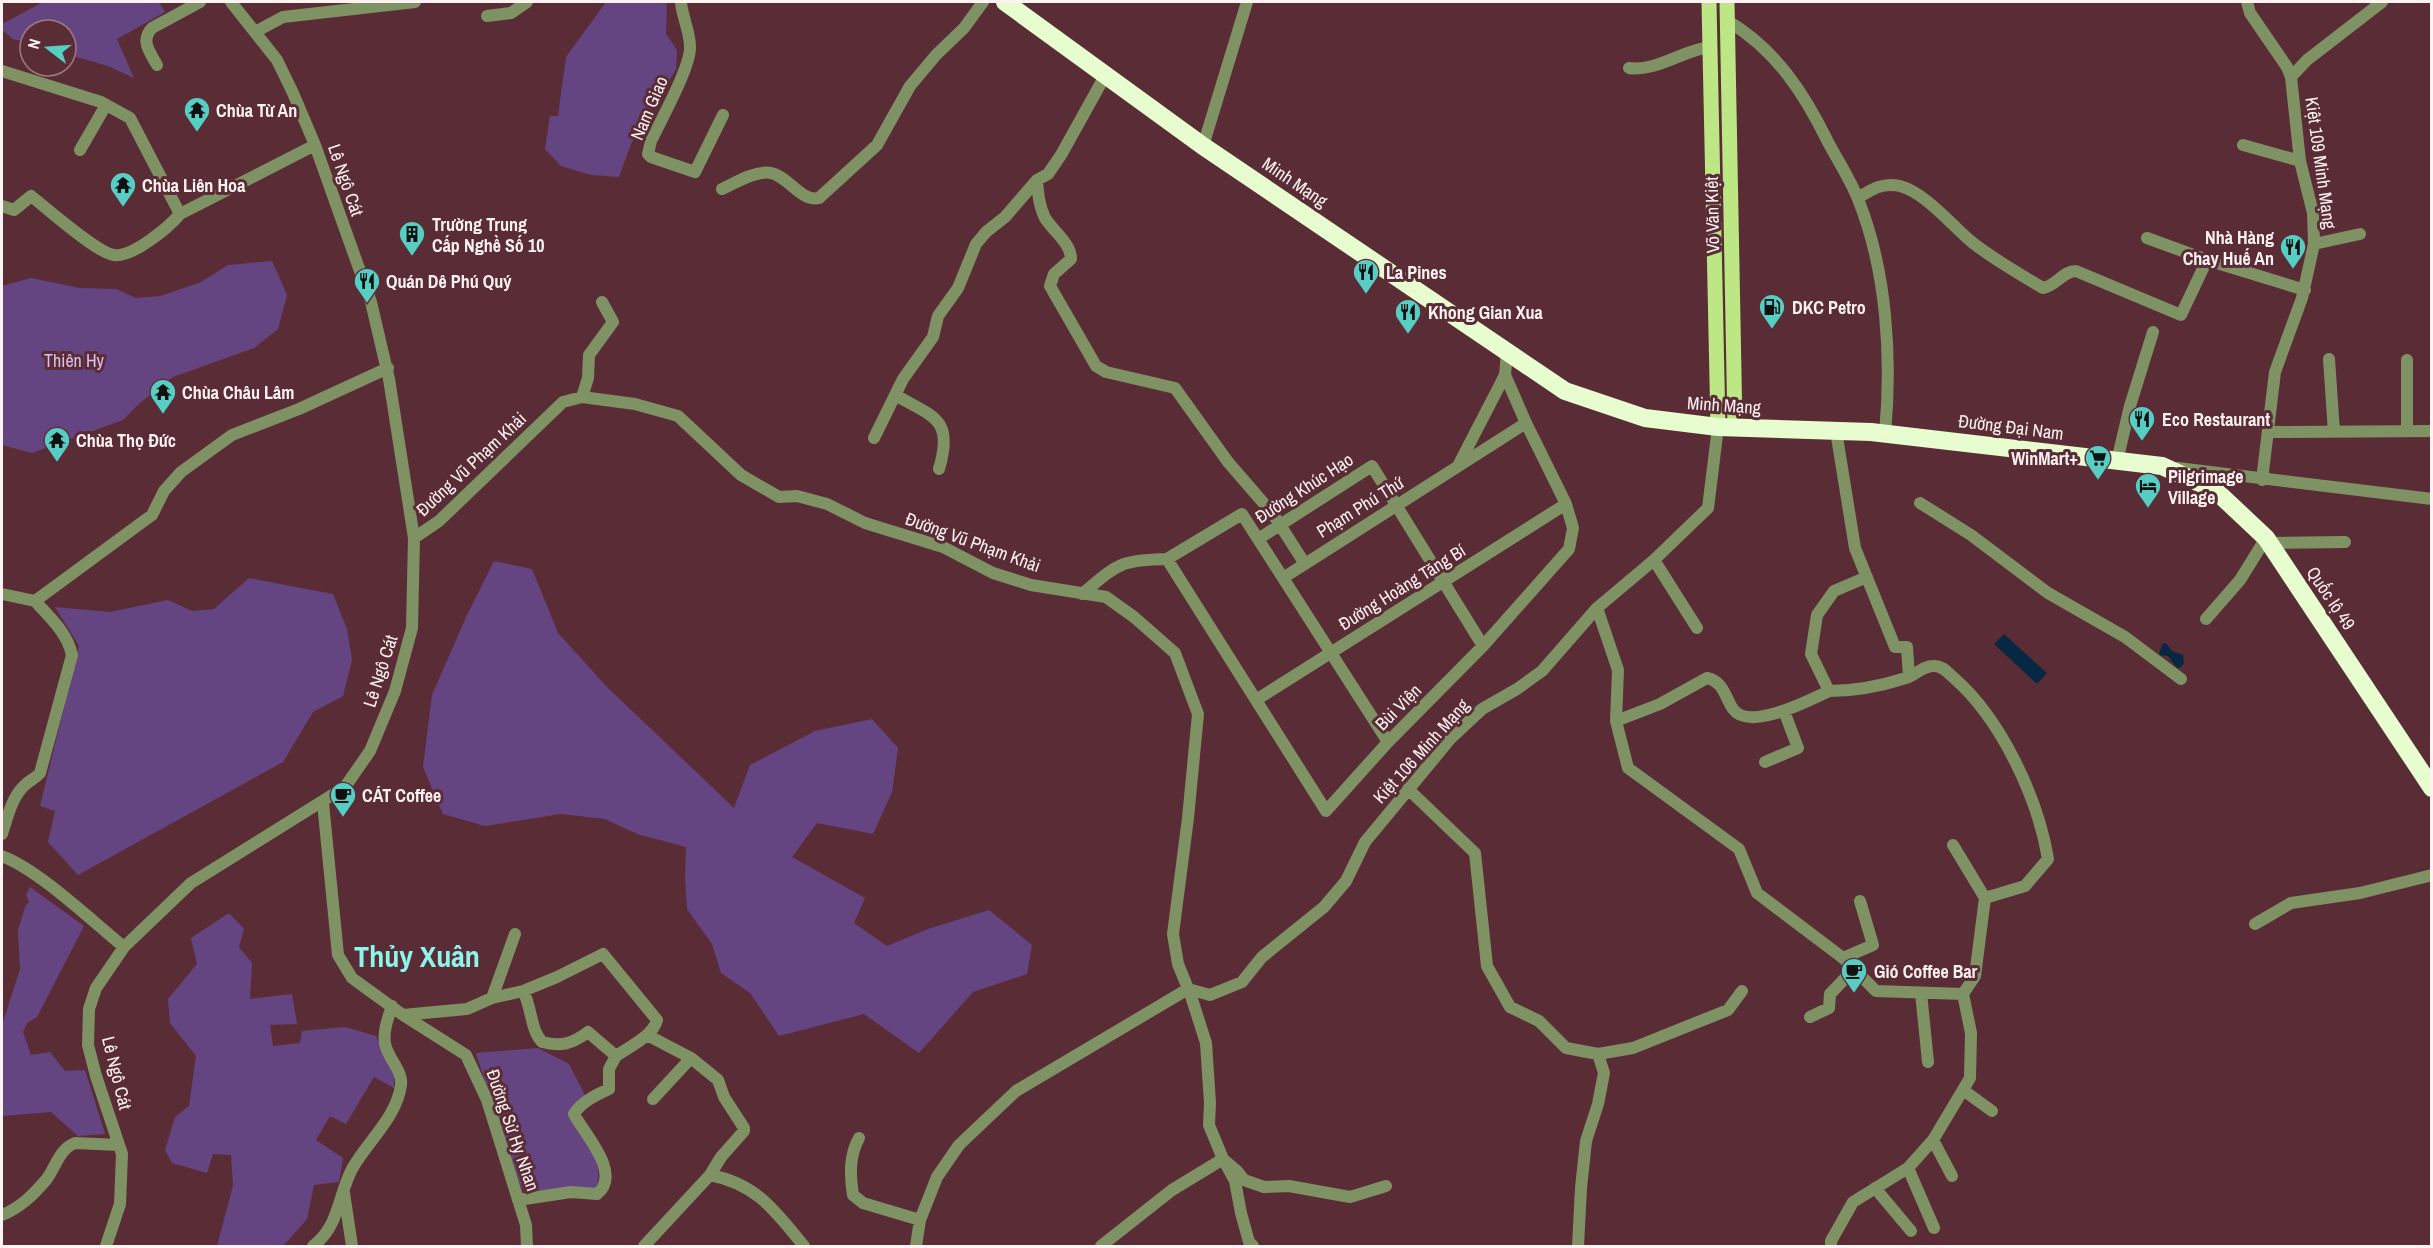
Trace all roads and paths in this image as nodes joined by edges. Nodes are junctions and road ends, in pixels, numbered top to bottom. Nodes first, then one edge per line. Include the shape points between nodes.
1 (200, 2) edge
2 (231, 2) edge
3 (415, 2) edge
4 (527, 2) edge
5 (681, 2) edge
6 (983, 2) edge
7 (1005, 2) edge
8 (1247, 2) edge
9 (1710, 2) edge
10 (1727, 2) edge
11 (2247, 2) edge
12 (2382, 2) edge
13 (487, 16) dead end
14 (1728, 21) junction
15 (255, 32) junction
16 (1710, 46) junction
17 (157, 65) dead end
18 (1629, 68) dead end
19 (2, 71) edge
20 (1106, 74) junction
21 (2291, 77) junction
22 (106, 105) junction
23 (723, 115) dead end
24 (1730, 128) junction
25 (1712, 129) junction
26 (315, 145) junction
27 (2243, 145) dead end
28 (1203, 146) junction
29 (80, 150) dead end
30 (2300, 161) junction
31 (1037, 180) junction
32 (722, 189) dead end
33 (1858, 198) junction
34 (2, 206) edge
35 (180, 214) junction
36 (2360, 234) dead end
37 (2147, 238) dead end
38 (2314, 244) junction
39 (2207, 260) junction
40 (2305, 290) junction
41 (602, 302) dead end
42 (2153, 332) dead end
43 (1507, 351) junction
44 (2329, 359) dead end
45 (2407, 360) dead end
46 (388, 368) junction
47 (1505, 375) junction
48 (895, 395) junction
49 (582, 397) junction
50 (1526, 423) junction
51 (1726, 427) junction
52 (2407, 430) junction
53 (1836, 431) junction
54 (2432, 431) edge
55 (2268, 432) junction
56 (2334, 432) junction
57 (1885, 434) junction
58 (874, 438) dead end
59 (2117, 461) junction
60 (2162, 466) junction
61 (1457, 467) junction
62 (939, 469) dead end
63 (2262, 480) junction
64 (2432, 499) edge
65 (1920, 503) dead end
66 (1566, 504) junction
67 (1396, 506) junction
68 (1280, 525) junction
69 (414, 538) junction
70 (1258, 539) junction
71 (2268, 541) junction
72 (2345, 542) dead end
73 (1167, 559) junction
74 (1654, 560) junction
75 (1305, 564) junction
76 (1283, 578) junction
77 (1867, 578) junction
78 (1444, 582) junction
79 (2, 594) edge
80 (1082, 594) junction
81 (34, 601) junction
82 (1597, 608) junction
83 (2206, 620) dead end
84 (1697, 628) dead end
85 (1483, 646) junction
86 (1331, 653) junction
87 (1908, 677) junction
88 (2181, 679) dead end
89 (1829, 691) junction
90 (1256, 700) junction
91 (1784, 711) junction
92 (1616, 721) junction
93 (1388, 742) junction
94 (1765, 762) dead end
95 (2432, 788) edge
96 (1408, 789) junction
97 (323, 802) junction
98 (2, 834) edge
99 (1953, 845) dead end
100 (2, 856) edge
101 (2432, 875) edge
102 (1985, 898) junction
103 (1860, 901) dead end
104 (2255, 924) dead end
105 (515, 934) dead end
106 (124, 947) junction
107 (1843, 958) junction
108 (1854, 969) junction
109 (1188, 989) junction
110 (523, 991) junction
111 (1742, 991) dead end
112 (1921, 993) junction
113 (1962, 994) junction
114 (492, 998) junction
115 (392, 1006) junction
116 (403, 1015) junction
117 (1810, 1017) dead end
118 (647, 1035) junction
119 (1598, 1054) junction
120 (616, 1056) junction
121 (691, 1058) junction
122 (1928, 1062) dead end
123 (1963, 1090) junction
124 (653, 1099) dead end
125 (1992, 1112) dead end
126 (859, 1138) dead end
127 (1933, 1140) junction
128 (119, 1145) junction
129 (1223, 1159) junction
130 (1908, 1168) junction
131 (710, 1175) junction
132 (1952, 1176) dead end
133 (1386, 1186) dead end
134 (1875, 1188) junction
135 (344, 1191) junction
136 (518, 1200) junction
137 (2, 1215) edge
138 (920, 1220) junction
139 (1934, 1228) dead end
140 (1911, 1231) dead end
141 (106, 1246) edge
142 (313, 1246) edge
143 (352, 1246) edge
144 (527, 1246) edge
145 (644, 1246) edge
146 (804, 1246) edge
147 (916, 1246) edge
148 (1101, 1246) edge
149 (1253, 1246) edge
150 (1578, 1246) edge
151 (1831, 1246) edge

1 - 17 street via 147,33 146,43
2 - 15 street, Lê Ngô Cát
3 - 15 street via 283,17
4 - 13 street via 511,13
5 - 23 street, Nam Giao via 690,56 648,154 695,172
6 - 32 street via 910,86 877,145 819,198 810,198 770,172
7 - 20 highway, Minh Mạng
8 - 28 street
9 - 16 main road, Võ Văn Kiệt
10 - 14 main road, Võ Văn Kiệt
11 - 21 street, Kiệt 109 Minh Mạng
12 - 21 street
14 - 24 main road, Võ Văn Kiệt
14 - 33 street via 1761,44 1795,83
15 - 26 street, Lê Ngô Cát via 276,60
16 - 18 street via 1644,69
16 - 25 main road, Võ Văn Kiệt
19 - 22 street
20 - 28 highway, Minh Mạng
20 - 31 street via 1056,163
21 - 30 street, Kiệt 109 Minh Mạng
22 - 29 street
22 - 35 street via 130,118
24 - 25 main road
24 - 51 main road, Võ Văn Kiệt
25 - 51 main road, Võ Văn Kiệt
26 - 35 street
26 - 46 street, Lê Ngô Cát via 371,302
27 - 30 street
28 - 43 highway, Minh Mạng
30 - 38 street, Kiệt 109 Minh Mạng via 2313,213
31 - 48 street via 976,244 958,288 938,316 933,337
31 - 68 street via 1046,219 1071,255 1054,274 1050,286 1096,366 1106,372 1175,388
33 - 39 street via 1882,185 1906,188 1973,243 2043,288 2076,271 2181,315
33 - 57 street via 1883,307 1888,380
34 - 35 street via 14,210 31,196 102,250 116,256 156,235
36 - 38 street
37 - 39 street
38 - 40 street, Kiệt 109 Minh Mạng
39 - 40 street
40 - 55 street, Kiệt 109 Minh Mạng via 2275,372
41 - 49 street via 613,322 589,355
42 - 59 street
43 - 47 street, Phạm Phú Thứ
43 - 51 highway, Minh Mạng via 1565,391 1610,408 1645,418
44 - 56 street
45 - 52 street
46 - 69 street, Lê Ngô Cát
46 - 81 street via 232,435 181,472 164,491 152,515
47 - 50 street, Bùi Viện
47 - 61 street, Phạm Phú Thứ
48 - 58 street
48 - 62 street via 941,426 946,446
49 - 69 street, Đường Vũ Phạm Khải via 563,402 439,521
49 - 80 street, Đường Vũ Phạm Khải via 635,404 678,416 741,475 779,497 813,499 865,523 943,548 993,573
50 - 61 street, Phạm Phú Thứ
50 - 66 street, Bùi Viện
51 - 53 highway, Minh Mạng
51 - 74 street, Kiệt 106 Minh Mạng via 1708,508
52 - 54 street
52 - 56 street
53 - 57 highway, Đường Đại Nam
53 - 77 street via 1855,548
55 - 56 street
55 - 63 street, Kiệt 109 Minh Mạng
57 - 59 highway, Đường Đại Nam
59 - 60 highway, Đường Đại Nam
60 - 63 street, Đường Đại Nam
60 - 71 highway, Quốc lộ 49 via 2215,490
61 - 67 street, Phạm Phú Thứ
63 - 64 street, Đường Đại Nam
65 - 88 street via 1971,535 2048,593 2126,637
66 - 78 street, Đường Hoàng Tăng Bí
66 - 85 street, Bùi Viện via 1573,528 1569,549
67 - 68 street, Đường Khúc Hạo via 1372,466
67 - 75 street, Phạm Phú Thứ
67 - 78 street, Đường Khúc Hạo
68 - 70 street, Đường Khúc Hạo
68 - 75 street
69 - 97 street, Lê Ngô Cát via 412,628 395,691 370,751 345,787
70 - 73 street via 1242,514
70 - 76 street
71 - 72 street
71 - 83 street
71 - 95 highway, Quốc lộ 49
73 - 80 street via 1120,564
73 - 90 street, Bùi Viện
74 - 82 street, Kiệt 106 Minh Mạng
74 - 84 street
75 - 76 street, Phạm Phú Thứ
76 - 86 street
77 - 87 street via 1895,647 1907,647
77 - 89 street via 1834,591 1817,615 1811,654
78 - 85 street, Đường Khúc Hạo
78 - 86 street, Đường Hoàng Tăng Bí
79 - 81 street
80 - 109 street, Đường Vũ Phạm Khải via 1106,597 1175,653 1198,714 1173,934 1178,964
81 - 98 street via 64,633 72,655 40,773 16,796
82 - 92 street via 1618,670
82 - 96 street, Kiệt 106 Minh Mạng via 1542,670 1482,708
85 - 93 street, Bùi Viện
86 - 90 street, Đường Hoàng Tăng Bí
86 - 93 street
87 - 89 street via 1850,691
87 - 102 street via 1922,669 1941,667 1970,691 2004,741 2034,806 2048,859 2025,886
89 - 91 street
90 - 93 street, Bùi Viện via 1326,811
91 - 92 street via 1744,716 1734,711 1721,686 1707,678 1660,704
91 - 94 street via 1798,748
92 - 107 street via 1628,768 1739,849 1757,893
96 - 109 street, Kiệt 106 Minh Mạng via 1365,842 1346,880 1324,907 1262,957 1242,982 1210,995
96 - 119 street via 1475,853 1487,966 1510,1007 1539,1021 1566,1048
97 - 106 street, Lê Ngô Cát via 191,883
97 - 115 street, Đường Sử Hy Nhan via 338,955 352,978
99 - 102 street
100 - 106 street via 41,880
101 - 104 street via 2291,903
102 - 113 street via 1975,976
103 - 107 street via 1873,945
105 - 114 street
106 - 128 street, Lê Ngô Cát via 96,988 89,1009 88,1045
107 - 108 street
108 - 112 street via 1876,991
108 - 117 street via 1830,994 1829,1008
109 - 129 street, Đường Vũ Phạm Khải via 1206,1043 1209,1125
109 - 138 street via 1016,1092 959,1144 937,1177
110 - 114 street
110 - 118 street via 603,954 657,1020
110 - 120 street via 535,1032 542,1042 561,1046 588,1032
111 - 119 street via 1728,1010 1633,1048
112 - 113 street
112 - 122 street
113 - 123 street via 1971,1033 1970,1078
114 - 116 street via 467,1010
115 - 116 street, Đường Sử Hy Nhan
115 - 135 street via 384,1032 389,1059 399,1071 398,1097 352,1171
116 - 136 street, Đường Sử Hy Nhan via 466,1054 487,1100
118 - 120 street
118 - 121 street
119 - 150 street via 1604,1073 1586,1141
120 - 136 street via 609,1069 609,1089 574,1114 598,1149 604,1168 601,1191
121 - 124 street
121 - 131 street via 718,1080 744,1128
123 - 125 street
123 - 127 street
126 - 138 street via 852,1150 853,1195 863,1203
127 - 130 street
127 - 132 street
128 - 137 street via 69,1145 23,1204
128 - 141 street, Lê Ngô Cát via 120,1204
129 - 133 street via 1244,1180 1264,1187 1289,1186 1350,1197
129 - 148 street via 1172,1190
129 - 149 street, Đường Vũ Phạm Khải via 1235,1181
130 - 134 street
130 - 139 street
131 - 145 street
131 - 146 street via 745,1186 771,1208
134 - 140 street
134 - 151 street via 1853,1202
135 - 142 street via 330,1228
135 - 143 street
136 - 144 street, Đường Sử Hy Nhan via 526,1225
138 - 147 street

